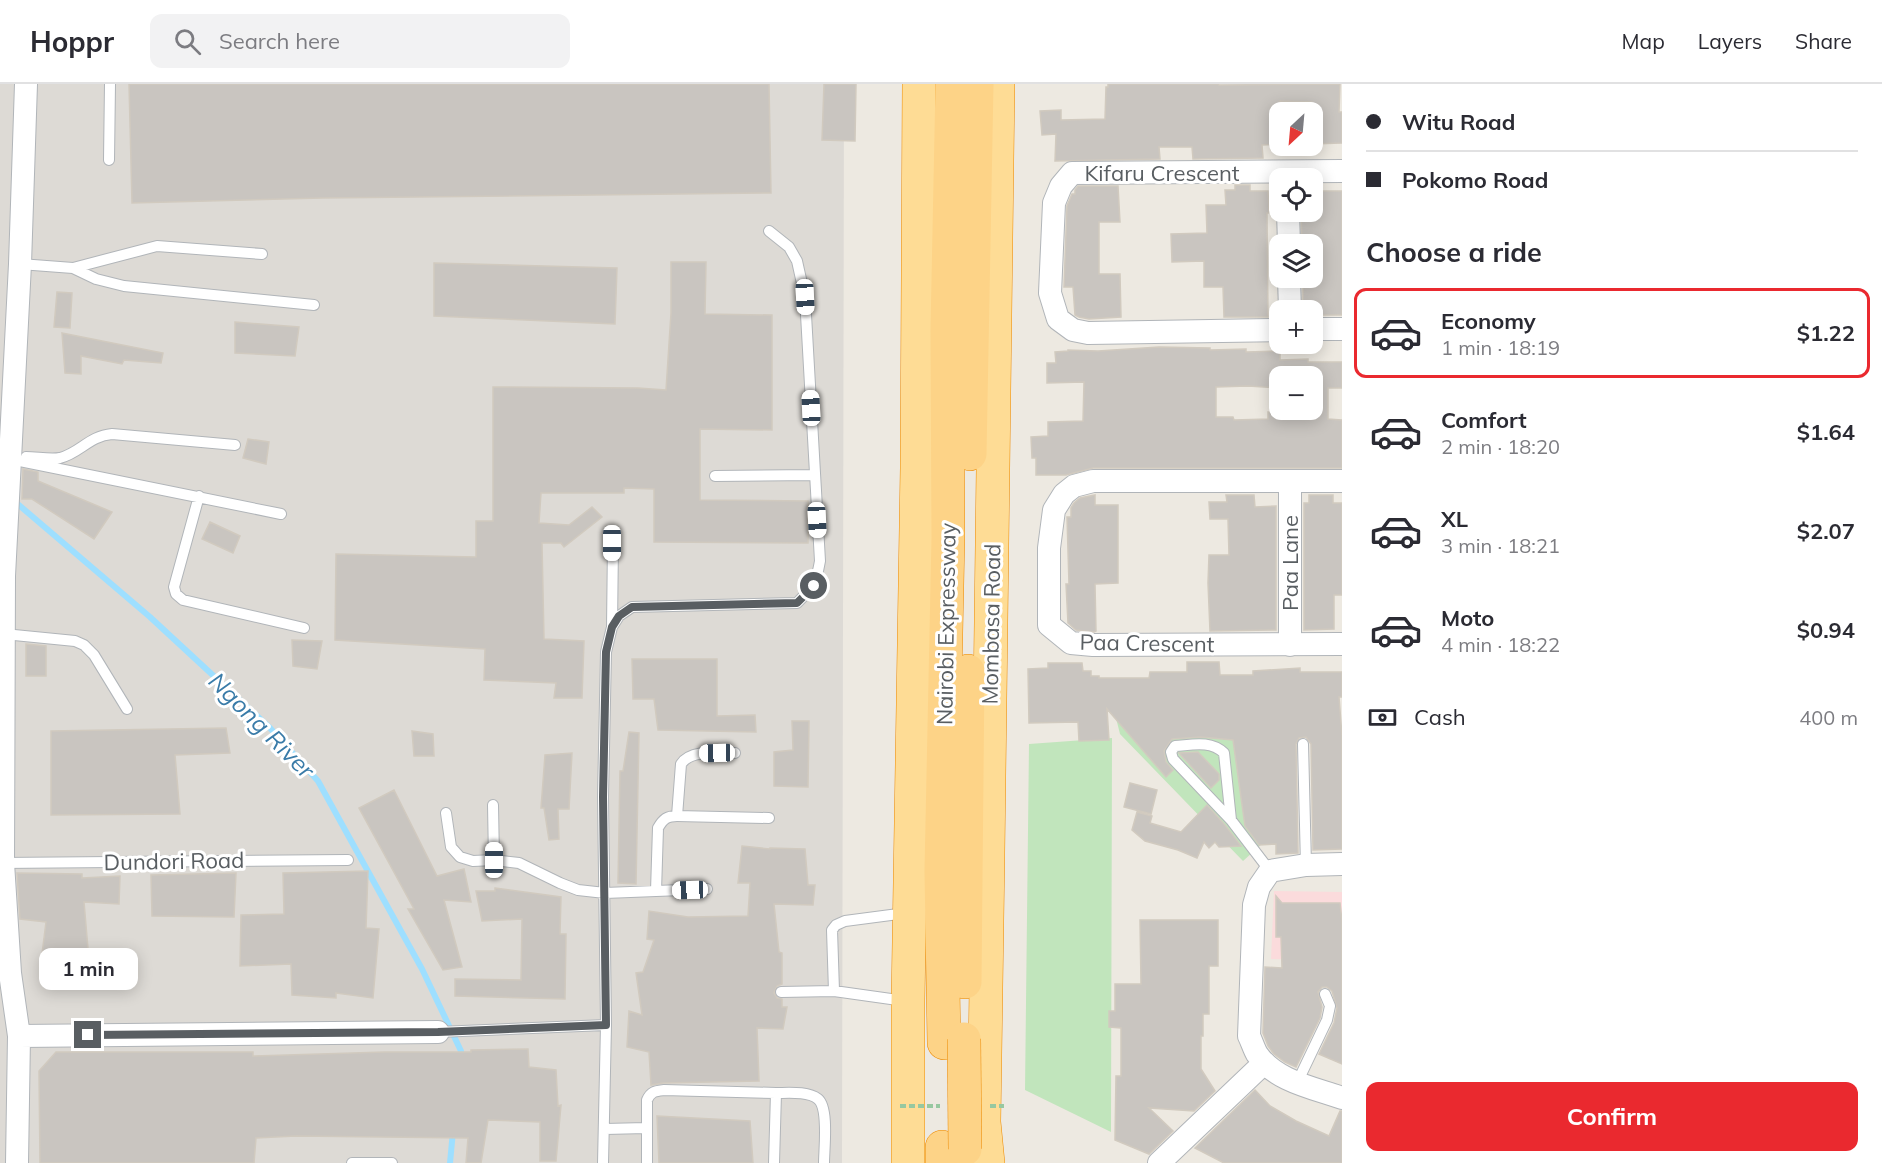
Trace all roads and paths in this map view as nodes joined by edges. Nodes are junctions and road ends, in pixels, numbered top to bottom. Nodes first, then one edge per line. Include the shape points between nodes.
1 (26, 84) edge
2 (110, 84) edge
3 (919, 84) edge
4 (952, 84) edge
5 (977, 84) edge
6 (998, 84) edge
7 (109, 160) dead end
8 (1342, 171) edge
9 (1323, 172) edge
10 (1269, 175) edge
11 (769, 231) dead end
12 (262, 254) dead end
13 (20, 264) junction
14 (73, 268) junction
15 (314, 304) dead end
16 (1323, 329) edge
17 (1342, 329) edge
18 (1269, 330) edge
19 (235, 445) dead end
20 (10, 458) junction
21 (814, 475) junction
22 (715, 476) dead end
23 (1342, 481) edge
24 (1290, 482) junction
25 (199, 496) junction
26 (281, 514) dead end
27 (612, 543) dead end
28 (2, 575) edge
29 (612, 627) junction
30 (304, 628) dead end
31 (4, 634) junction
32 (1342, 644) edge
33 (1290, 645) junction
34 (127, 709) dead end
35 (1303, 744) dead end
36 (735, 753) dead end
37 (494, 805) dead end
38 (446, 813) dead end
39 (677, 816) junction
40 (769, 818) dead end
41 (1231, 820) junction
42 (348, 860) dead end
43 (494, 860) junction
44 (2, 863) edge
45 (1342, 864) edge
46 (1306, 865) junction
47 (1270, 871) junction
48 (707, 889) dead end
49 (656, 891) junction
50 (605, 893) junction
51 (909, 913) junction
52 (834, 991) junction
53 (781, 992) dead end
54 (1324, 994) dead end
55 (908, 1001) junction
56 (606, 1025) junction
57 (438, 1032) joint
58 (19, 1036) junction
59 (1264, 1063) junction
60 (1297, 1083) junction
61 (776, 1093) junction
62 (1342, 1098) edge
63 (646, 1128) junction
64 (605, 1129) junction
65 (17, 1163) edge
66 (352, 1163) edge
67 (392, 1163) edge
68 (603, 1163) edge
69 (647, 1163) edge
70 (774, 1163) edge
71 (824, 1163) edge
72 (908, 1163) edge
73 (942, 1163) edge
74 (965, 1163) edge
75 (988, 1163) edge
76 (1159, 1163) edge

1 - 13 street
2 - 7 lane
3 - 51 highway
4 - 73 highway, Nairobi Expressway via 941,871
5 - 74 highway, Nairobi Expressway, bridge
6 - 75 highway, Mombasa Road via 984,1122
8 - 9 street, Kifaru Crescent
10 - 18 street, Kifaru Crescent via 1072,173 1054,203 1050,293 1058,319 1073,330 1088,333
11 - 21 lane via 789,247 797,261 805,297
12 - 14 lane via 157,246
13 - 14 lane
13 - 20 street
14 - 15 lane via 124,286
16 - 17 street
19 - 20 lane via 112,434 101,435 61,458
20 - 25 lane
20 - 28 street
21 - 22 lane
21 - 29 lane via 820,561 814,586 797,603 632,607
23 - 24 street, Paa Crescent
24 - 33 street, Paa Lane
24 - 33 street, Paa Crescent via 1093,481 1074,486 1054,510 1049,548 1049,625 1071,643 1093,645
25 - 26 lane
25 - 30 lane via 174,586 176,594 183,600
27 - 29 lane
28 - 31 street
29 - 50 lane via 605,675
31 - 34 lane via 84,645
31 - 44 street
32 - 33 street, Paa Crescent
35 - 46 lane
36 - 39 lane via 699,754 684,759
37 - 43 lane
38 - 43 lane via 451,847 460,857
39 - 40 lane
39 - 49 lane via 662,820 658,828
41 - 41 lane via 1173,759 1171,752 1175,746 1209,744 1224,753
41 - 47 lane
42 - 44 lane, Dundori Road
43 - 50 lane via 519,863 579,890
44 - 58 street
45 - 46 street
46 - 47 street
47 - 59 street via 1259,887 1254,905 1249,1036
48 - 49 lane
49 - 50 lane
50 - 56 lane
51 - 52 lane via 836,925 832,930
51 - 55 highway
52 - 53 lane
52 - 55 lane
54 - 60 lane via 1330,1006 1327,1020
55 - 72 highway
56 - 57 lane
56 - 64 lane
57 - 58 street
58 - 65 street
59 - 60 street
59 - 76 street
60 - 62 street
61 - 63 lane via 654,1091 649,1094
61 - 70 lane
61 - 71 lane via 807,1094 823,1105
63 - 64 lane
63 - 69 lane
64 - 68 lane
66 - 67 lane

